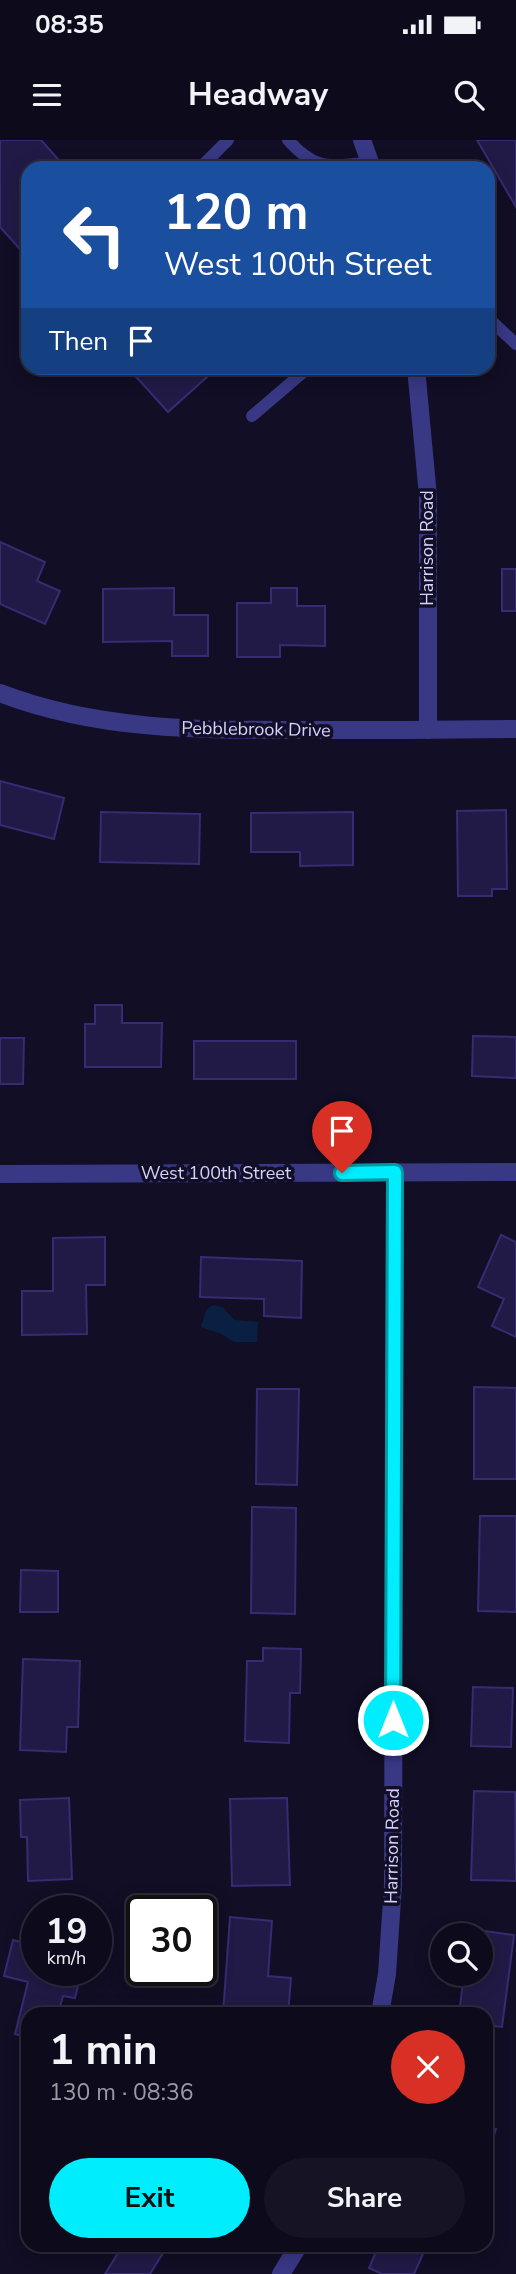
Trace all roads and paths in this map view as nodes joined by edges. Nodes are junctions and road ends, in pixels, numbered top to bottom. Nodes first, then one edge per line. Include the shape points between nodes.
1 (229, 140) edge
2 (288, 140) edge
3 (362, 140) edge
4 (207, 161) edge
5 (313, 161) edge
6 (369, 161) edge
7 (495, 324) edge
8 (516, 344) edge
9 (300, 375) edge
10 (417, 375) edge
11 (252, 416) dead end
12 (0, 693) edge
13 (516, 729) edge
14 (428, 730) junction
15 (395, 1172) junction
16 (516, 1172) edge
17 (0, 1174) edge
18 (381, 2007) edge
19 (295, 2252) edge
20 (281, 2274) edge

1 - 4 lane
2 - 5 lane
3 - 6 street
7 - 8 lane
9 - 11 lane
10 - 14 street, Harrison Road via 428,496
12 - 14 street, Pebblebrook Drive via 36,707 120,724 204,730
13 - 14 street, Pebblebrook Drive
15 - 16 street, West 100th Street
15 - 17 street, West 100th Street
15 - 18 street, Harrison Road via 393,1885
19 - 20 street

